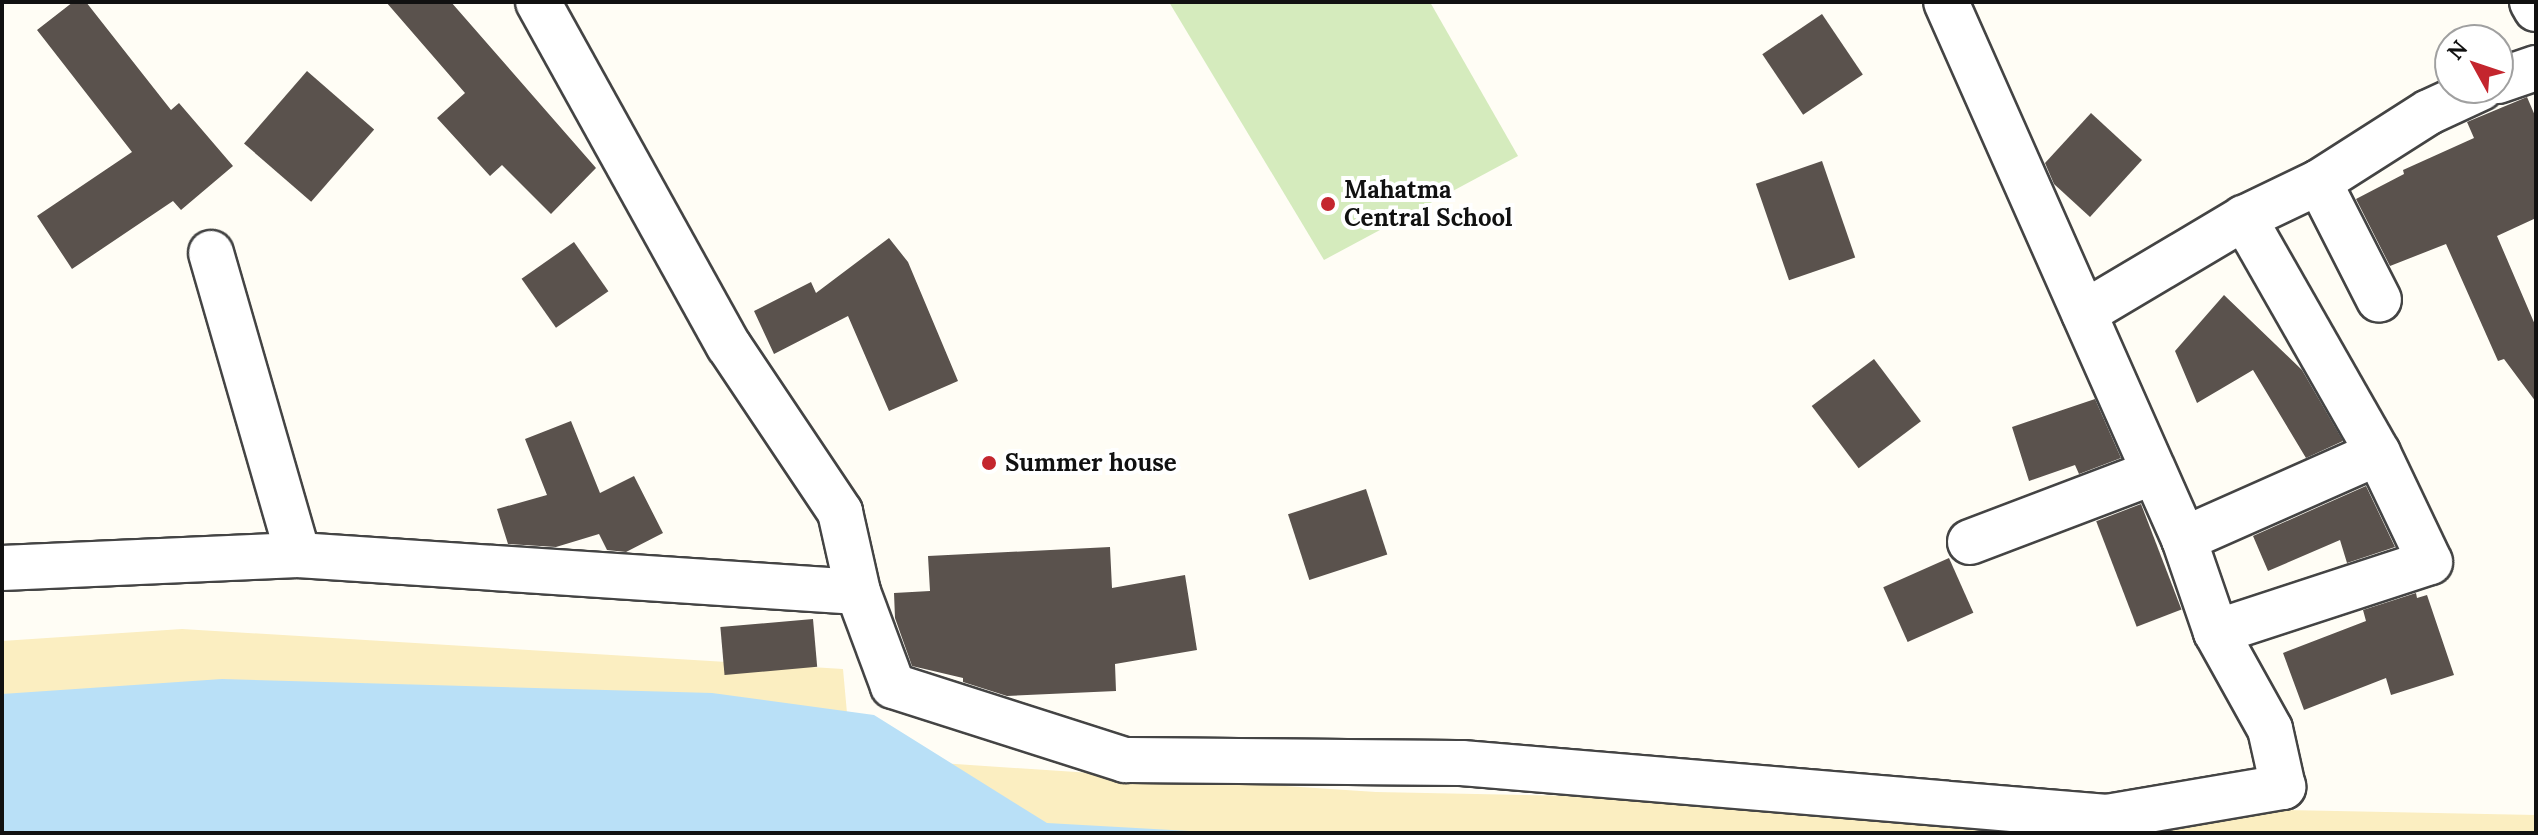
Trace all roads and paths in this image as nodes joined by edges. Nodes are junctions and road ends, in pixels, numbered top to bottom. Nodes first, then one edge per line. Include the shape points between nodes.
1 (538, 2) edge
2 (1946, 2) edge
3 (2532, 2) edge
4 (2536, 9) edge
5 (2536, 68) edge
6 (2514, 76) edge
7 (2446, 104) edge
8 (2319, 182) junction
9 (2244, 218) junction
10 (211, 253) dead end
11 (2379, 300) dead end
12 (2084, 313) junction
13 (2378, 453) junction
14 (2152, 473) junction
15 (2184, 539) junction
16 (1970, 542) dead end
17 (298, 555) junction
18 (2, 568) edge
19 (858, 592) junction
20 (2216, 632) junction

1 - 19 street via 729,346 840,512
2 - 12 street
3 - 4 street
5 - 6 street
7 - 8 street
8 - 9 street
8 - 11 street
9 - 12 street
9 - 13 street
10 - 17 street
12 - 14 street
13 - 15 street
13 - 20 street via 2430,562
14 - 15 street
14 - 16 street
15 - 20 street
17 - 18 street
17 - 19 street
19 - 20 street via 893,686 1125,760 1462,763 2107,817 2283,787 2270,729

